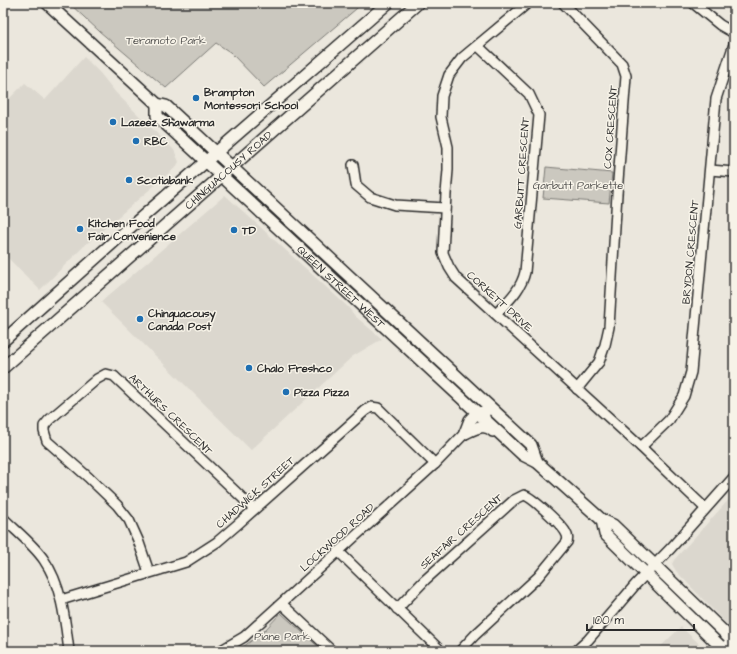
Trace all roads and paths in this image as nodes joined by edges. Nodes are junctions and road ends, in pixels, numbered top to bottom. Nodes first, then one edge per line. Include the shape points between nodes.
1 (47, 3) edge
2 (388, 3) edge
3 (418, 3) edge
4 (528, 3) edge
5 (563, 3) edge
6 (693, 3) edge
7 (734, 33) edge
8 (734, 44) edge
9 (478, 46) junction
10 (157, 104) junction
11 (216, 152) junction
12 (206, 161) junction
13 (353, 165) dead end
14 (231, 167) junction
15 (710, 170) junction
16 (734, 172) edge
17 (221, 176) junction
18 (445, 208) junction
19 (382, 306) junction
20 (496, 314) junction
21 (373, 316) junction
22 (3, 341) edge
23 (3, 368) edge
24 (577, 389) junction
25 (477, 413) junction
26 (465, 433) junction
27 (509, 442) junction
28 (531, 445) junction
29 (641, 447) junction
30 (537, 462) junction
31 (435, 464) junction
32 (734, 477) edge
33 (706, 508) junction
34 (254, 509) junction
35 (3, 518) edge
36 (602, 520) junction
37 (339, 552) junction
38 (654, 565) junction
39 (149, 572) junction
40 (645, 574) junction
41 (61, 600) junction
42 (282, 604) junction
43 (397, 609) junction
44 (733, 650) edge
45 (69, 651) edge
46 (220, 651) edge
47 (332, 651) edge
48 (441, 651) edge
49 (460, 651) edge
50 (576, 651) edge

1 - 10 main road, QUEEN STREET WEST
2 - 11 main road, CHINGUACOUSY ROAD
3 - 14 main road, CHINGUACOUSY ROAD
4 - 9 street, CORKETT DRIVE
5 - 24 street, COX CRESCENT via 622,64 626,76 609,327 599,362
6 - 7 street
8 - 15 street, BRYDON CRESCENT via 716,99
9 - 18 street, CORKETT DRIVE via 462,58 449,75 442,96 441,117 448,147
9 - 20 street, GARBUTT CRESCENT via 528,94 539,115 523,283
10 - 11 main road, QUEEN STREET WEST via 166,106
10 - 12 main road, QUEEN STREET WEST via 157,116
11 - 12 main road, CHINGUACOUSY ROAD
11 - 14 main road, QUEEN STREET WEST
12 - 17 main road, QUEEN STREET WEST
12 - 22 main road, CHINGUACOUSY ROAD
13 - 18 street via 356,185 370,197 395,205
14 - 17 main road, CHINGUACOUSY ROAD
14 - 19 main road, QUEEN STREET WEST
15 - 16 street
15 - 29 street, BRYDON CRESCENT via 691,372 684,396 668,420
17 - 21 main road, QUEEN STREET WEST
17 - 23 main road, CHINGUACOUSY ROAD
18 - 20 street, CORKETT DRIVE via 443,253 449,266 456,278
19 - 21 main road
19 - 28 main road, QUEEN STREET WEST
20 - 24 street, CORKETT DRIVE
21 - 25 main road, QUEEN STREET WEST
24 - 29 street, CORKETT DRIVE
25 - 26 main road via 470,420
25 - 27 main road, QUEEN STREET WEST
25 - 28 main road via 489,412 525,447
26 - 27 main road via 482,426 489,427
26 - 31 street, LOCKWOOD ROAD
27 - 30 main road, QUEEN STREET WEST via 523,455
28 - 30 main road, QUEEN STREET WEST
29 - 33 street, CORKETT DRIVE
30 - 36 main road, QUEEN STREET WEST
31 - 34 street, CHADWICK STREET via 378,408 372,408 340,432
31 - 37 street, LOCKWOOD ROAD
32 - 33 street
33 - 38 street
34 - 39 street, CHADWICK STREET via 217,542 186,562
34 - 39 street, ARTHURS CRESCENT via 114,376 106,374 97,379 49,420 44,426 44,431 47,441 88,477 129,520
35 - 41 street via 44,559
36 - 38 main road, QUEEN STREET WEST via 614,525
36 - 40 main road, QUEEN STREET WEST via 605,534
37 - 42 street, LOCKWOOD ROAD
37 - 43 street
38 - 40 street
38 - 44 main road, QUEEN STREET WEST via 729,637
39 - 41 street, CHADWICK STREET
40 - 44 main road, QUEEN STREET WEST via 720,646
40 - 50 street
41 - 45 street
42 - 46 street, LOCKWOOD ROAD via 244,637
42 - 47 street
43 - 48 street
43 - 49 street, SEAFAIR CRESCENT via 425,580 514,500 524,495 532,499 565,531 567,542 538,576

